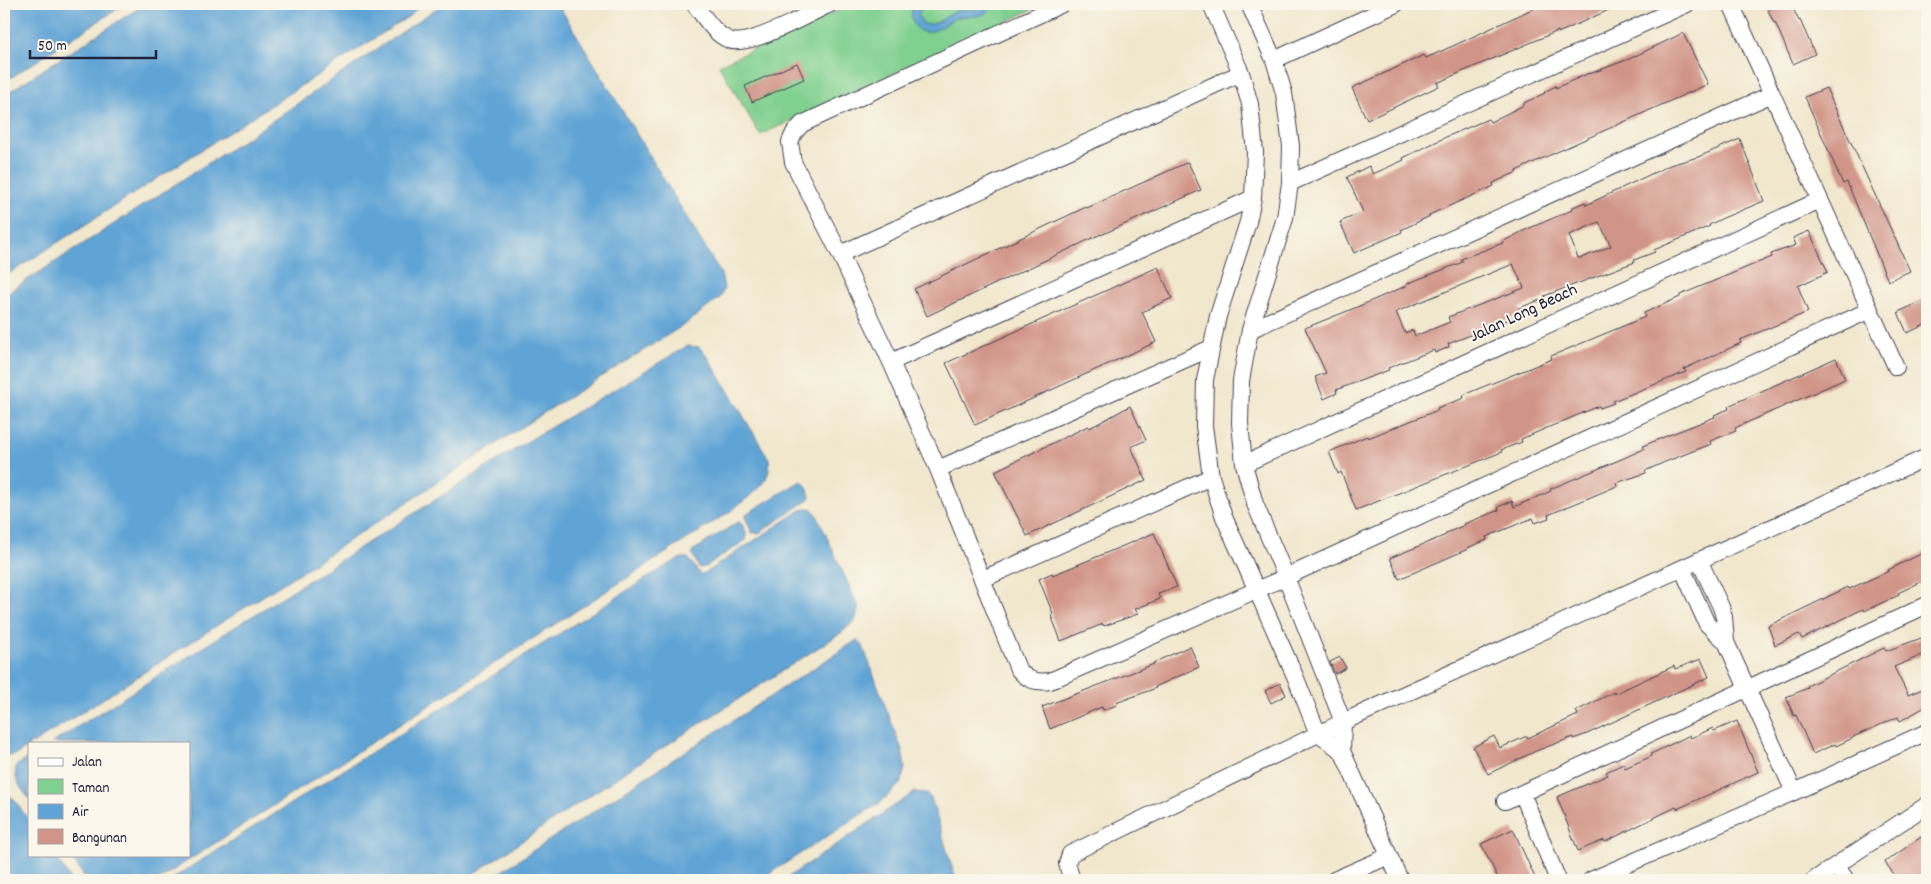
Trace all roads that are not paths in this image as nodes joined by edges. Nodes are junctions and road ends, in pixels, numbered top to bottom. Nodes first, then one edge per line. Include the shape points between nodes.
1 (694, 4) edge
2 (830, 4) edge
3 (1062, 4) edge
4 (1211, 4) edge
5 (1249, 4) edge
6 (1396, 4) edge
7 (1687, 4) edge
8 (1731, 4) edge
9 (1274, 60) junction
10 (1241, 73) junction
11 (1772, 94) junction
12 (1290, 183) junction
13 (1253, 198) junction
14 (1820, 200) junction
15 (840, 254) junction
16 (1870, 310) junction
17 (1250, 330) junction
18 (1211, 348) junction
19 (891, 362) junction
20 (1896, 367) dead end
21 (1927, 457) edge
22 (1244, 464) junction
23 (938, 469) junction
24 (1211, 477) junction
25 (1699, 560) junction
26 (1682, 568) junction
27 (1286, 576) junction
28 (983, 578) junction
29 (1257, 589) junction
30 (1927, 605) edge
31 (1726, 642) junction
32 (1748, 688) junction
33 (1343, 722) junction
34 (1927, 732) edge
35 (1318, 734) junction
36 (1342, 751) junction
37 (1794, 792) junction
38 (1522, 793) junction
39 (1505, 800) dead end
40 (1927, 805) edge
41 (1388, 856) junction
42 (1836, 865) junction
43 (1072, 880) edge
44 (1334, 880) edge
45 (1400, 880) edge
46 (1558, 880) edge
47 (1591, 880) edge
48 (1814, 880) edge
49 (1846, 880) edge

1 - 2 street via 718,33 736,42 757,38
3 - 15 street via 802,124 794,133 790,142 792,162
4 - 10 street
5 - 9 street
6 - 9 street
7 - 12 street
8 - 11 street
9 - 12 street via 1284,94
10 - 13 street via 1250,104 1255,152
10 - 15 street
11 - 14 street
11 - 17 street
12 - 17 street via 1286,218
13 - 18 street
13 - 19 street
14 - 16 street
14 - 22 street, Jalan Long Beach
15 - 19 street
16 - 20 street
16 - 27 street
17 - 22 street via 1241,380 1240,423
18 - 23 street
18 - 24 street via 1205,380 1204,426
19 - 23 street
21 - 25 street
22 - 27 street via 1255,504
23 - 28 street
24 - 28 street
24 - 29 street via 1224,517
25 - 26 street
25 - 31 street via 1723,612
26 - 31 street via 1707,624
26 - 33 street
27 - 29 street
27 - 33 street
28 - 29 street via 1018,669 1030,680 1041,682 1050,681
29 - 35 street
30 - 32 street
31 - 32 street
32 - 37 street
32 - 38 street
33 - 35 street
33 - 36 street
34 - 37 street
35 - 36 street
35 - 43 street via 1070,854 1067,864
36 - 41 street
37 - 47 street
38 - 39 street
38 - 46 street
40 - 42 street
41 - 44 street
41 - 45 street
42 - 48 street
42 - 49 street

